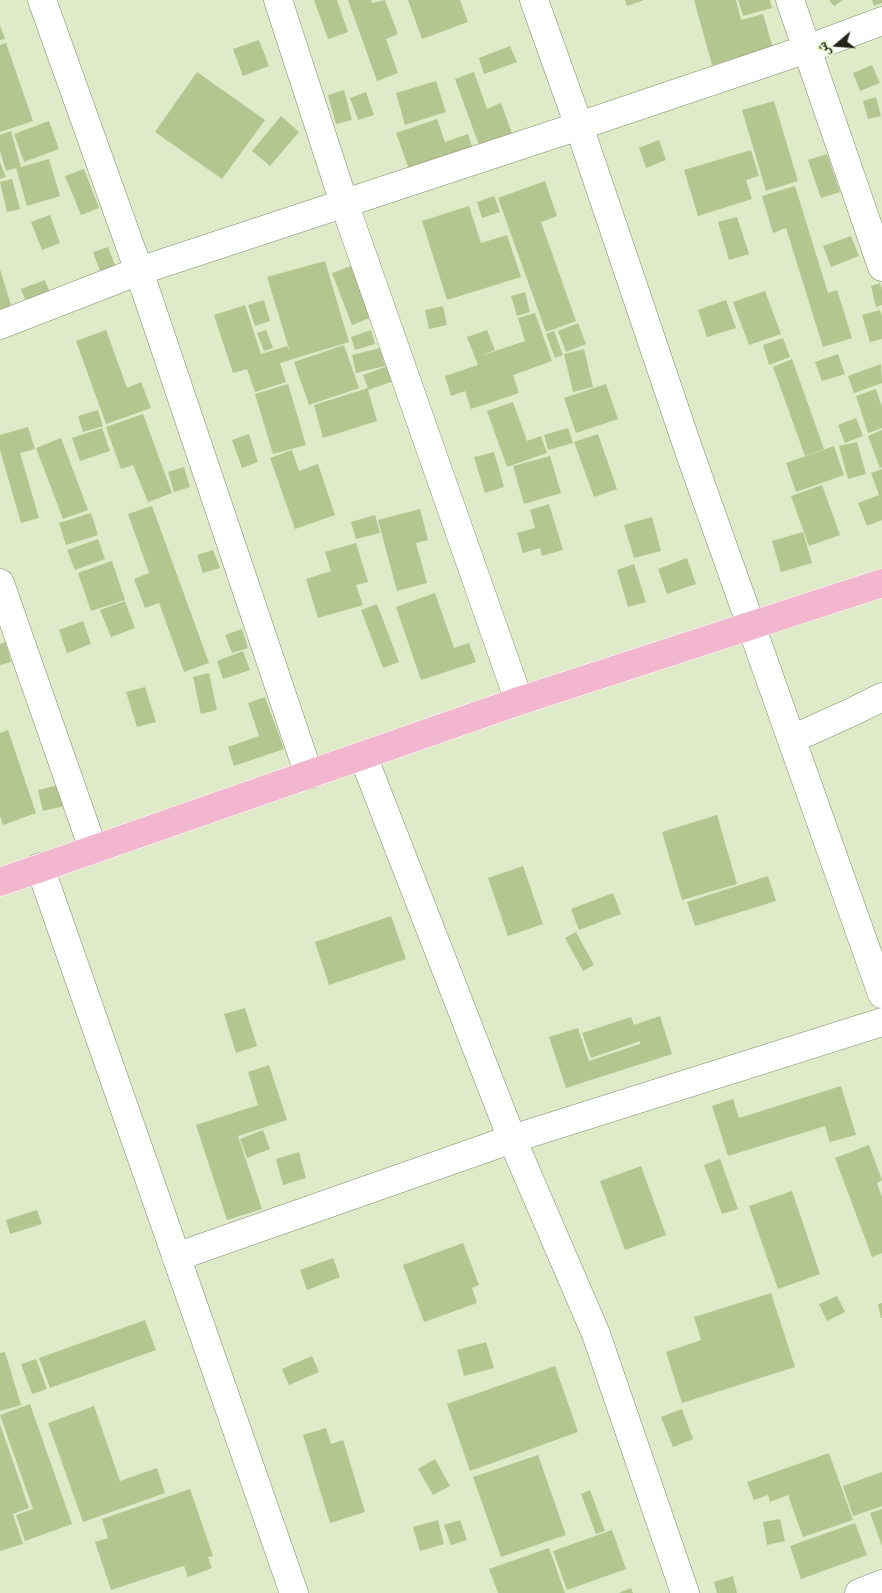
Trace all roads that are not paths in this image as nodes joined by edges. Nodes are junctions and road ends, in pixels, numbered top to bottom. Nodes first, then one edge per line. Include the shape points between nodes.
1 (42, 0) edge
2 (278, 0) edge
3 (534, 0) edge
4 (790, 0) edge
5 (882, 21) edge
6 (807, 49) junction
7 (579, 126) junction
8 (344, 203) junction
9 (882, 267) edge
10 (139, 272) junction
11 (0, 326) edge
12 (0, 583) edge
13 (882, 583) edge
14 (752, 625) junction
15 (882, 697) edge
16 (519, 701) junction
17 (792, 739) junction
18 (362, 756) junction
19 (309, 775) junction
20 (93, 849) junction
21 (40, 867) junction
22 (0, 882) edge
23 (882, 994) edge
24 (882, 1022) edge
25 (512, 1139) junction
26 (176, 1256) junction
27 (882, 1584) edge
28 (294, 1593) edge
29 (685, 1593) edge
30 (858, 1593) edge

1 - 10 street
2 - 8 street
3 - 7 street
4 - 6 street
5 - 6 street
6 - 7 street
6 - 9 street
7 - 8 street
7 - 14 street
8 - 10 street
8 - 16 street
10 - 11 street
10 - 19 street
12 - 20 street
13 - 14 main road
14 - 16 main road
14 - 17 street
15 - 17 street
16 - 18 main road
17 - 23 street
18 - 19 main road
18 - 25 street
19 - 20 main road
20 - 21 main road
21 - 22 main road
21 - 26 street
24 - 25 street
25 - 26 street
25 - 29 street via 596,1334
26 - 28 street
27 - 30 street

